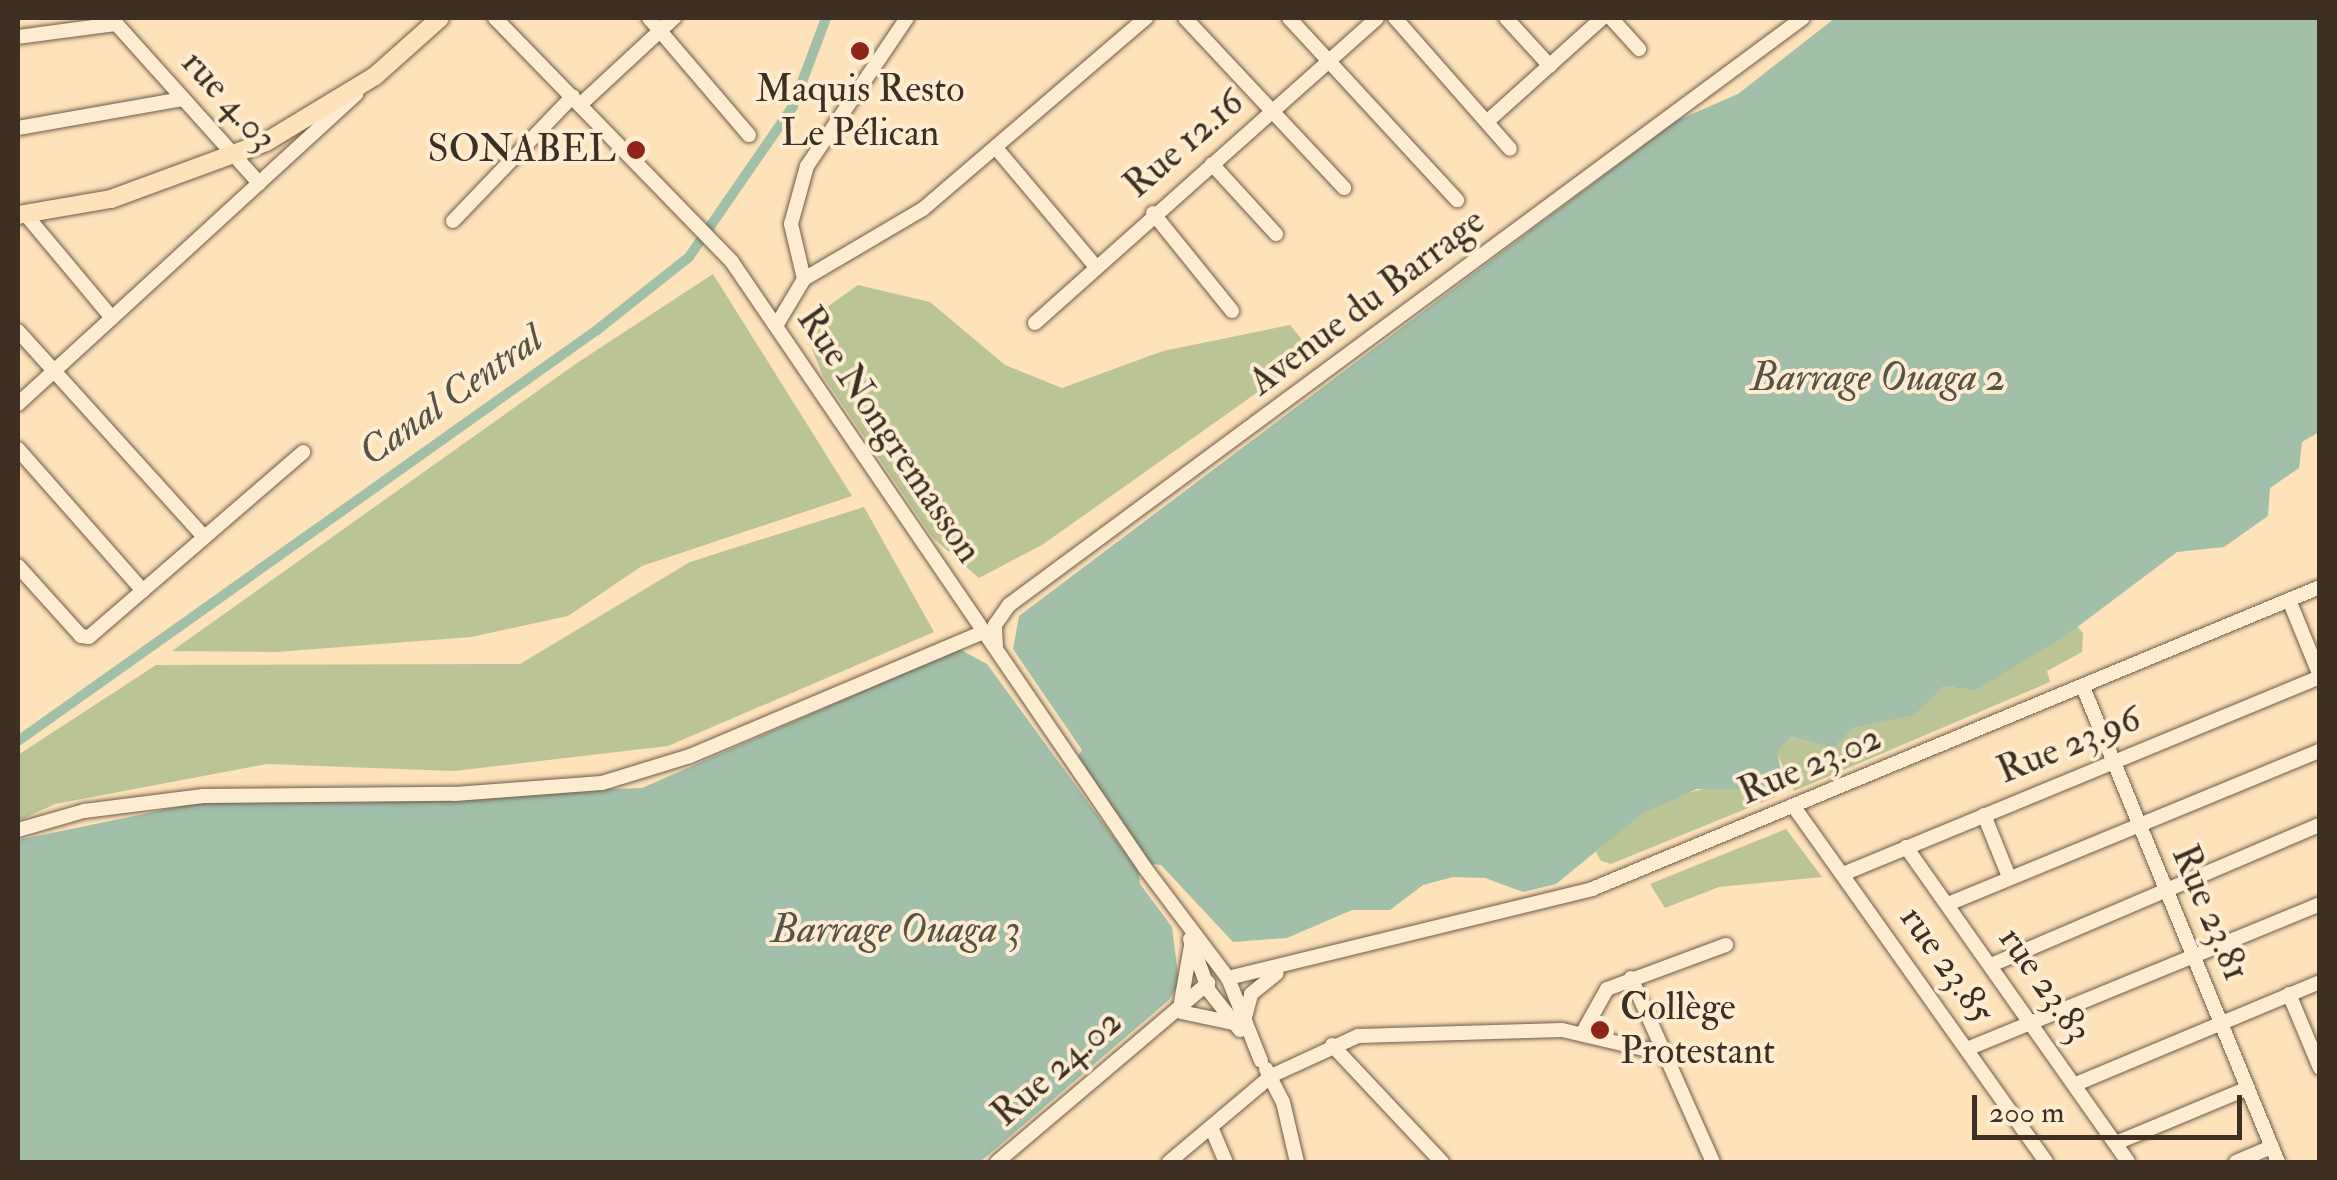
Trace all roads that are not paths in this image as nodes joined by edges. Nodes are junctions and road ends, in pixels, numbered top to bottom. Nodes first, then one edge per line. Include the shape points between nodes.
1 (440, 18) edge
2 (495, 18) edge
3 (649, 18) edge
4 (674, 18) edge
5 (907, 18) edge
6 (1146, 18) edge
7 (1185, 18) edge
8 (1289, 18) edge
9 (1377, 18) edge
10 (1395, 18) edge
11 (1506, 18) edge
12 (1602, 18) edge
13 (1611, 18) edge
14 (1802, 18) edge
15 (114, 21) edge
16 (659, 30) junction
17 (18, 37) edge
18 (1639, 49) dead end
19 (1327, 60) junction
20 (1550, 66) junction
21 (375, 76) junction
22 (182, 99) junction
23 (577, 100) junction
24 (1271, 111) junction
25 (1490, 120) junction
26 (18, 128) edge
27 (748, 134) dead end
28 (1510, 148) dead end
29 (997, 149) junction
30 (234, 156) junction
31 (1212, 164) junction
32 (260, 183) junction
33 (1344, 188) dead end
34 (1457, 200) dead end
35 (1153, 213) junction
36 (22, 215) edge
37 (453, 220) dead end
38 (1276, 234) dead end
39 (1096, 267) junction
40 (804, 279) junction
41 (1232, 311) dead end
42 (112, 318) junction
43 (1035, 322) dead end
44 (776, 326) junction
45 (18, 331) edge
46 (54, 372) junction
47 (18, 404) edge
48 (18, 449) edge
49 (303, 452) dead end
50 (204, 537) junction
51 (18, 566) edge
52 (2320, 587) edge
53 (143, 591) junction
54 (2289, 600) junction
55 (983, 632) junction
56 (997, 652) junction
57 (2320, 676) edge
58 (2082, 688) junction
59 (2320, 751) edge
60 (2114, 762) junction
61 (1794, 807) junction
62 (1984, 815) junction
63 (2138, 825) junction
64 (2320, 825) edge
65 (18, 830) edge
66 (1906, 847) junction
67 (1843, 874) junction
68 (2010, 877) junction
69 (2164, 889) junction
70 (1948, 904) junction
71 (2320, 904) edge
72 (1186, 924) junction
73 (1190, 940) junction
74 (1726, 945) dead end
75 (2193, 957) junction
76 (1310, 960) junction
77 (1991, 965) junction
78 (1278, 972) junction
79 (1631, 978) junction
80 (2320, 982) edge
81 (1220, 986) junction
82 (2289, 994) junction
83 (1180, 1010) junction
84 (2220, 1022) junction
85 (1241, 1024) junction
86 (2031, 1024) junction
87 (1584, 1032) junction
88 (1332, 1045) junction
89 (1967, 1049) junction
90 (1665, 1054) junction
91 (2320, 1068) edge
92 (1271, 1076) junction
93 (2076, 1084) junction
94 (2248, 1088) junction
95 (1211, 1126) junction
96 (2116, 1143) junction
97 (2272, 1147) junction
98 (997, 1162) edge
99 (1168, 1162) edge
100 (1226, 1162) edge
101 (1297, 1162) edge
102 (1442, 1162) edge
103 (1714, 1162) edge
104 (2046, 1162) edge
105 (2128, 1162) edge
106 (2236, 1162) edge
107 (2278, 1162) edge

1 - 21 main road
2 - 23 street, Rue Nongremasson
3 - 16 street
4 - 16 street
5 - 40 street via 806,166 790,224
6 - 29 street
7 - 24 street
8 - 19 street
9 - 19 street, Rue 12.16
10 - 25 street
11 - 20 street
12 - 20 street
13 - 18 street
14 - 56 street, Avenue du Barrage via 1008,605 995,625
15 - 17 street
15 - 22 street, rue 4.03
16 - 23 street
16 - 27 street
19 - 24 street, Rue 12.16
19 - 34 street
20 - 25 street
21 - 30 main road
21 - 32 street
22 - 26 street
22 - 30 street, rue 4.03
23 - 37 street
23 - 44 street, Rue Nongremasson via 718,246
24 - 31 street, Rue 12.16
24 - 33 street
25 - 28 street
29 - 39 street
29 - 40 street via 896,228 829,258
30 - 32 street, rue 4.03
30 - 36 main road via 111,199
31 - 35 street, Rue 12.16
31 - 38 street
32 - 42 street
35 - 39 street, Rue 12.16
35 - 41 street
36 - 42 street
39 - 43 street, Rue 12.16
40 - 44 street
42 - 46 street
44 - 55 street, Rue Nongremasson
45 - 46 street
46 - 47 street
46 - 50 street
48 - 53 street
49 - 50 street
50 - 53 street
51 - 53 street via 89,637
52 - 54 street, Rue 23.02
54 - 57 street
54 - 58 street, Rue 23.02
55 - 56 street, Rue Nongremasson
55 - 65 street via 690,756 602,783 473,794 202,796 84,811
56 - 72 street, Rue Nongremasson
57 - 60 street, Rue 23.96
58 - 60 street, Rue 23.81
58 - 61 street, Rue 23.02
59 - 63 street
60 - 62 street, Rue 23.96
60 - 63 street, Rue 23.81
61 - 67 street, rue 23.85
61 - 76 street, Rue 23.02 via 1561,900
62 - 66 street, Rue 23.96
62 - 68 street
63 - 68 street
63 - 69 street, Rue 23.81
64 - 69 street
66 - 67 street, Rue 23.96
66 - 70 street, rue 23.83
67 - 89 street, rue 23.85
68 - 70 street
69 - 75 street, Rue 23.81
69 - 77 street
70 - 77 street, rue 23.83
71 - 75 street
72 - 73 street, Rue Nongremasson
72 - 81 street, Rue Nongremasson
73 - 81 street, Rue Nongremasson
73 - 83 street
74 - 79 street
75 - 84 street, Rue 23.81
75 - 86 street
76 - 78 street, Rue 23.02
76 - 81 street, Rue 23.02
77 - 86 street, rue 23.83
78 - 81 street, Rue 23.02
78 - 85 street via 1252,994
79 - 87 street via 1600,994
79 - 90 street
80 - 82 street
81 - 83 street, Rue 24.02
81 - 85 street, Rue Nongremasson
82 - 84 street
82 - 91 street
83 - 85 street
83 - 98 street, Rue 24.02
84 - 93 street
84 - 94 street, Rue 23.81
85 - 92 street, Rue Nongremasson
86 - 89 street
86 - 93 street, rue 23.83
87 - 88 street via 1400,1030
87 - 90 street
88 - 92 street
88 - 102 street
89 - 104 street, rue 23.85
90 - 103 street
92 - 95 street
92 - 101 street, Rue Nongremasson
93 - 96 street, rue 23.83
94 - 96 street
94 - 97 street, Rue 23.81
95 - 99 street
95 - 100 street
96 - 105 street, rue 23.83
97 - 106 street
97 - 107 street, Rue 23.81

